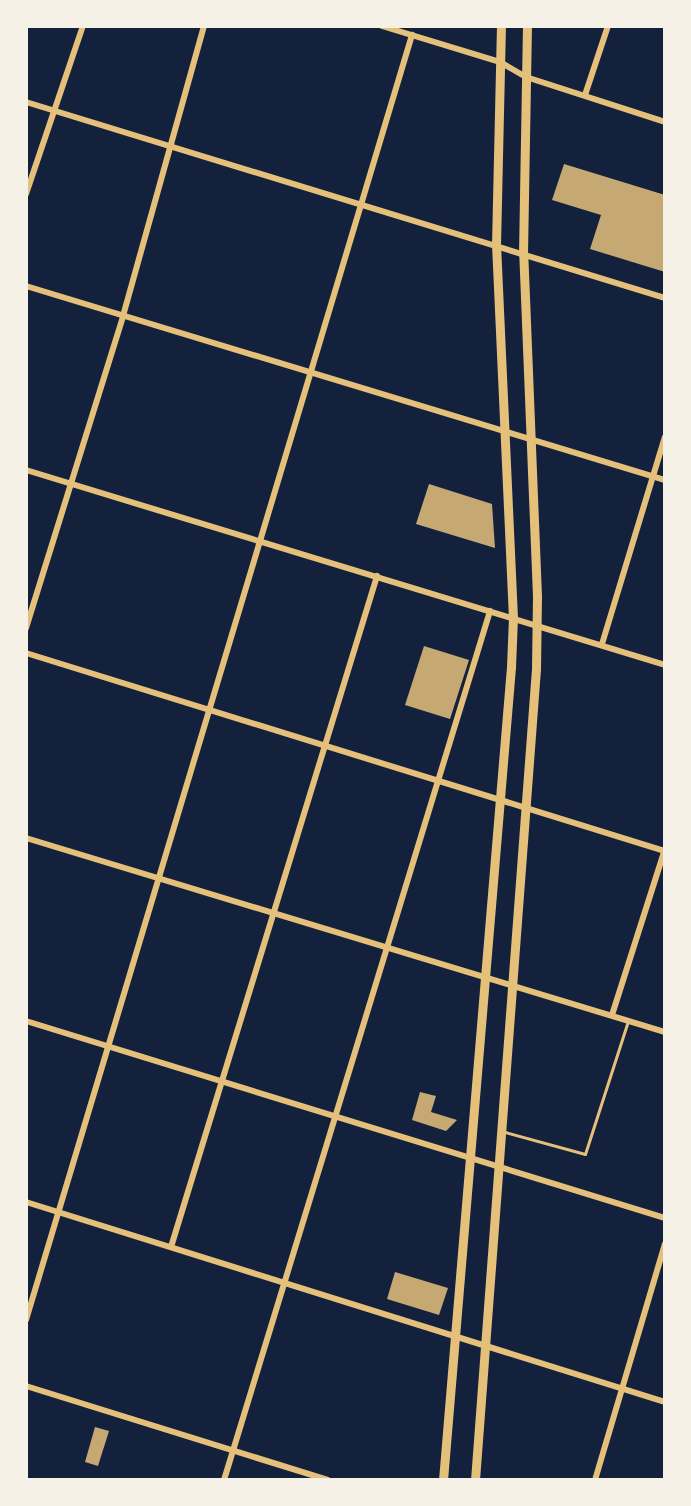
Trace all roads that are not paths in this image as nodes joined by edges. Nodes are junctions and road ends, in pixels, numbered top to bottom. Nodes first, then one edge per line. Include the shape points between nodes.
1 (83, 26) edge
2 (204, 26) edge
3 (382, 26) edge
4 (501, 26) edge
5 (527, 26) edge
6 (608, 26) edge
7 (412, 35) junction
8 (500, 62) junction
9 (526, 77) junction
10 (585, 95) junction
11 (26, 102) edge
12 (54, 112) junction
13 (665, 122) edge
14 (171, 148) junction
15 (26, 194) edge
16 (359, 204) junction
17 (496, 245) junction
18 (523, 254) junction
19 (26, 286) edge
20 (665, 298) edge
21 (123, 316) junction
22 (310, 373) junction
23 (503, 432) junction
24 (665, 437) edge
25 (530, 440) junction
26 (26, 470) edge
27 (652, 476) junction
28 (665, 480) edge
29 (69, 483) junction
30 (260, 540) junction
31 (377, 576) junction
32 (490, 611) junction
33 (513, 618) junction
34 (537, 625) junction
35 (26, 628) edge
36 (602, 644) junction
37 (26, 653) edge
38 (665, 665) edge
39 (212, 710) junction
40 (325, 744) junction
41 (438, 779) junction
42 (500, 799) junction
43 (526, 807) junction
44 (26, 838) edge
45 (665, 850) edge
46 (161, 878) junction
47 (271, 912) junction
48 (388, 948) junction
49 (485, 977) junction
50 (513, 985) junction
51 (612, 1015) junction
52 (26, 1021) edge
53 (628, 1021) junction
54 (665, 1032) edge
55 (109, 1046) junction
56 (220, 1080) junction
57 (337, 1117) junction
58 (500, 1130) junction
59 (471, 1158) junction
60 (497, 1166) junction
61 (26, 1202) edge
62 (59, 1212) junction
63 (665, 1218) edge
64 (665, 1244) edge
65 (171, 1247) junction
66 (284, 1283) junction
67 (26, 1320) edge
68 (454, 1335) junction
69 (487, 1345) junction
70 (26, 1386) edge
71 (623, 1389) junction
72 (665, 1402) edge
73 (233, 1450) junction
74 (224, 1480) edge
75 (328, 1480) edge
76 (443, 1480) edge
77 (475, 1480) edge
78 (595, 1480) edge

1 - 12 street
2 - 14 street
3 - 7 street
4 - 8 main road
5 - 9 main road
6 - 10 street
7 - 8 street
7 - 16 street
8 - 9 street
8 - 17 main road
9 - 10 street
9 - 18 main road
10 - 13 street
11 - 12 street
12 - 14 street
12 - 15 street
14 - 16 street
14 - 21 street
16 - 17 street
16 - 22 street
17 - 18 street
17 - 23 main road
18 - 20 street
18 - 25 main road
19 - 21 street
21 - 22 street
21 - 29 street
22 - 23 street
22 - 30 street
23 - 25 street
23 - 33 main road
24 - 27 street
25 - 27 street
25 - 34 main road
26 - 29 street
27 - 28 street
27 - 36 street
29 - 30 street
29 - 35 street
30 - 31 street
30 - 39 street
31 - 32 street
31 - 40 street
32 - 33 street
32 - 41 street
33 - 34 street
33 - 42 main road
34 - 36 street
34 - 43 main road
36 - 38 street
37 - 39 street
39 - 40 street
39 - 46 street
40 - 41 street
40 - 47 street
41 - 42 street
41 - 48 street
42 - 43 street
42 - 49 main road
43 - 45 street
43 - 50 main road
44 - 46 street
45 - 51 street
46 - 47 street
46 - 55 street
47 - 48 street
47 - 56 street
48 - 49 street
48 - 57 street
49 - 50 street
49 - 59 main road
50 - 51 street
50 - 58 main road
51 - 53 street
52 - 55 street
53 - 54 street
53 - 58 lane via 585,1154
55 - 56 street
55 - 62 street
56 - 57 street
56 - 65 street
57 - 59 street
57 - 66 street
58 - 60 main road
59 - 60 street
59 - 68 main road
60 - 63 street
60 - 69 main road
61 - 62 street
62 - 65 street
62 - 67 street
64 - 71 street
65 - 66 street
66 - 68 street
66 - 73 street
68 - 69 street
68 - 76 main road
69 - 71 street
69 - 77 main road
70 - 73 street
71 - 72 street
71 - 78 street
73 - 74 street
73 - 75 street

